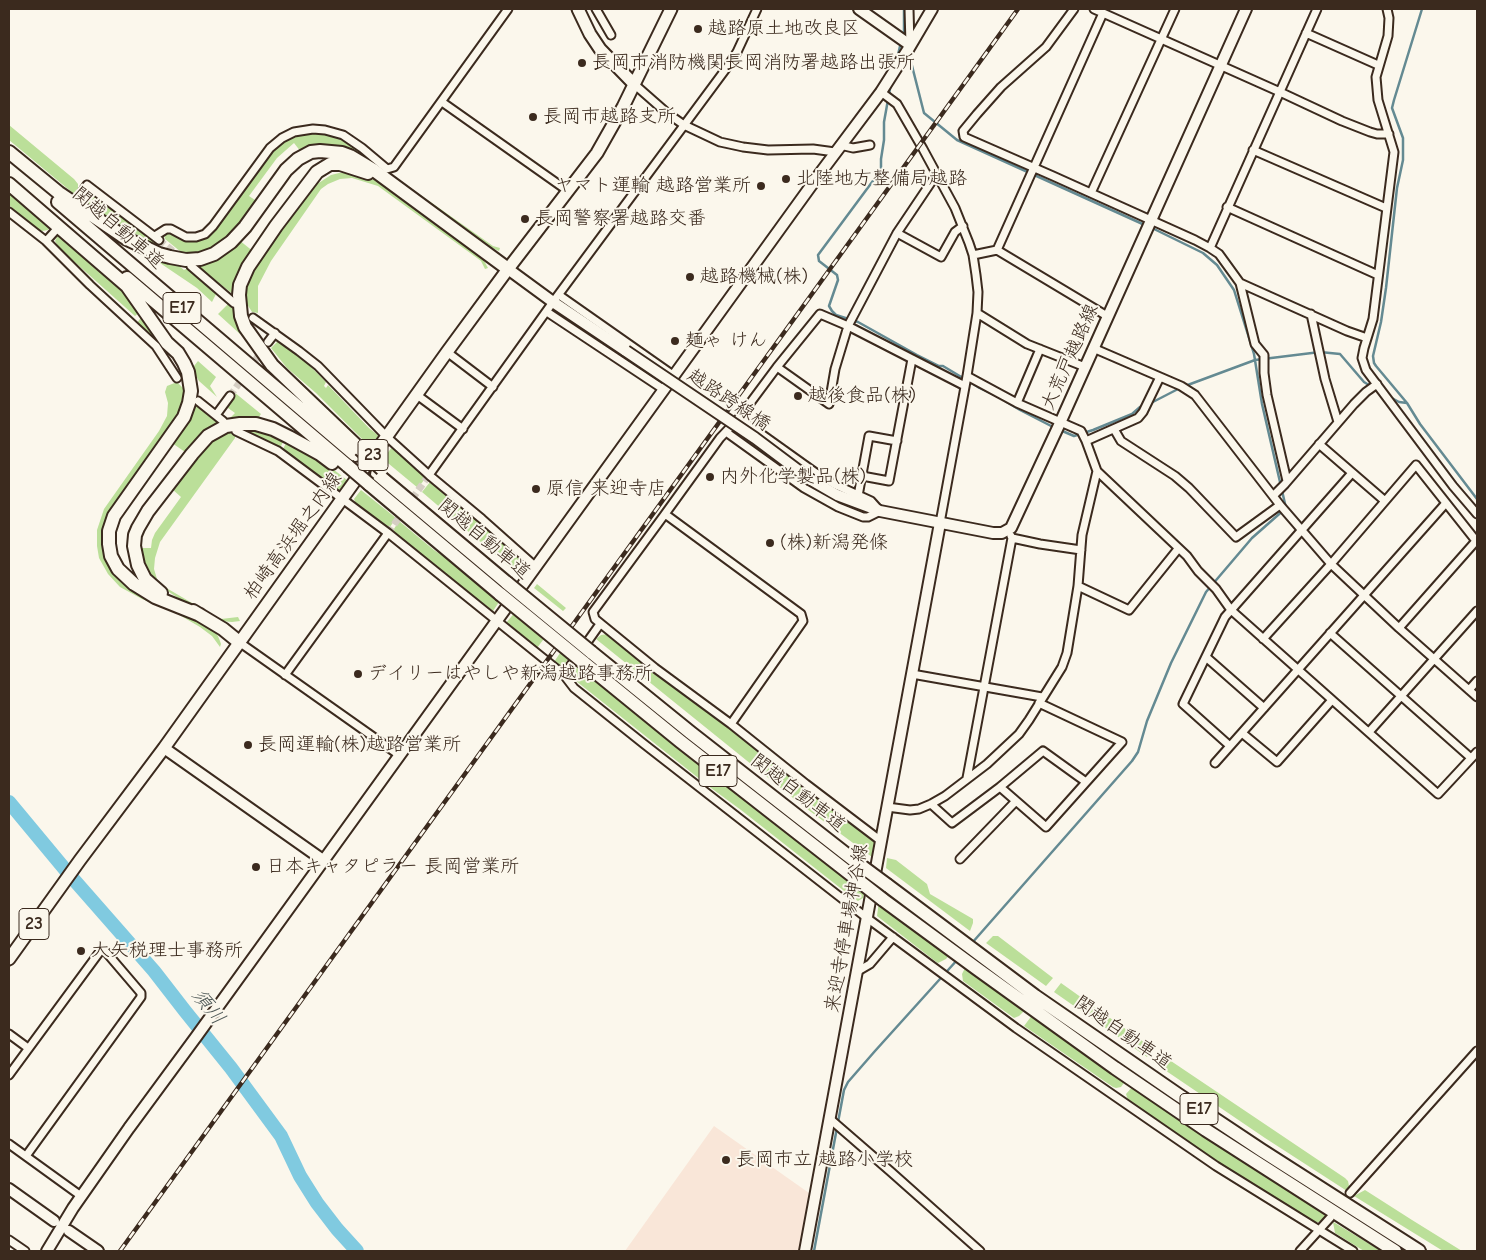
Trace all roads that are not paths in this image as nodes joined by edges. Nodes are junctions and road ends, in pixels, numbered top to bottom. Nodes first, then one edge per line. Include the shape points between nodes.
1 (508, 9) edge
2 (578, 9) edge
3 (596, 9) edge
4 (671, 9) edge
5 (757, 9) edge
6 (859, 9) edge
7 (909, 9) edge
8 (932, 9) edge
9 (1074, 9) edge
10 (1094, 9) edge
11 (1175, 9) edge
12 (1246, 9) edge
13 (1317, 9) edge
14 (1387, 9) edge
15 (1103, 13) junction
16 (1306, 33) junction
17 (611, 35) dead end
18 (1161, 38) junction
19 (910, 47) junction
20 (1221, 65) junction
21 (1378, 65) junction
22 (634, 84) junction
23 (881, 92) junction
24 (1280, 92) junction
25 (442, 102) junction
26 (684, 125) junction
27 (1389, 134) junction
28 (870, 145) dead end
29 (838, 148) junction
30 (1253, 150) junction
31 (9, 152) edge
32 (9, 159) edge
33 (1034, 168) junction
34 (936, 175) junction
35 (9, 177) edge
36 (9, 184) edge
37 (568, 191) junction
38 (1091, 193) junction
39 (80, 195) dead end
40 (413, 200) junction
41 (1227, 208) junction
42 (1386, 208) junction
43 (9, 212) edge
44 (1150, 221) junction
45 (963, 226) junction
46 (56, 230) dead end
47 (897, 232) junction
48 (46, 241) junction
49 (1210, 248) junction
50 (997, 250) junction
51 (973, 255) junction
52 (191, 266) dead end
53 (508, 269) junction
54 (1378, 275) junction
55 (1240, 282) junction
56 (556, 298) junction
57 (234, 303) dead end
58 (547, 312) junction
59 (977, 313) junction
60 (1311, 314) junction
61 (1107, 316) junction
62 (253, 318) dead end
63 (848, 326) junction
64 (275, 333) junction
65 (1367, 338) junction
66 (268, 342) tunnel mouth
67 (1093, 348) junction
68 (1040, 349) junction
69 (447, 352) junction
70 (912, 359) junction
71 (777, 367) junction
72 (1085, 367) junction
73 (674, 375) junction
74 (967, 376) junction
75 (1160, 377) junction
76 (178, 378) dead end
77 (1377, 384) junction
78 (965, 386) junction
79 (493, 387) junction
80 (663, 389) junction
81 (417, 394) junction
82 (230, 396) tunnel mouth
83 (198, 401) dead end
84 (1017, 403) junction
85 (216, 415) junction
86 (739, 418) junction
87 (223, 421) dead end
88 (1338, 422) junction
89 (1060, 423) junction
90 (463, 429) junction
91 (1114, 429) junction
92 (236, 431) dead end
93 (726, 432) junction
94 (387, 436) junction
95 (897, 441) junction
96 (1086, 441) junction
97 (1319, 444) junction
98 (352, 461) junction
99 (1097, 471) junction
100 (1352, 473) junction
101 (429, 475) junction
102 (862, 476) junction
103 (373, 479) junction
104 (1288, 481) junction
105 (1274, 495) junction
106 (858, 496) junction
107 (342, 498) junction
108 (1384, 501) junction
109 (1446, 503) junction
110 (1280, 506) junction
111 (880, 511) junction
112 (665, 514) junction
113 (1477, 514) edge
114 (940, 523) junction
115 (1301, 530) junction
116 (388, 533) junction
117 (1010, 534) junction
118 (1477, 542) edge
119 (1178, 549) junction
120 (1080, 550) junction
121 (1331, 564) junction
122 (536, 567) junction
123 (1078, 586) junction
124 (1364, 595) junction
125 (1232, 610) junction
126 (1477, 611) edge
127 (200, 615) junction
128 (496, 621) junction
129 (600, 624) junction
130 (1399, 628) junction
131 (1330, 633) junction
132 (1263, 639) junction
133 (239, 642) junction
134 (1206, 657) junction
135 (1434, 658) junction
136 (1298, 669) junction
137 (564, 674) junction
138 (912, 674) junction
139 (286, 675) junction
140 (1477, 681) edge
141 (985, 687) junction
142 (1469, 690) junction
143 (1401, 696) junction
144 (1477, 697) edge
145 (1041, 700) junction
146 (1332, 700) junction
147 (1264, 708) junction
148 (731, 724) junction
149 (1369, 732) junction
150 (1242, 733) junction
151 (1230, 746) junction
152 (164, 748) junction
153 (1477, 752) edge
154 (399, 755) junction
155 (1471, 758) junction
156 (1215, 763) dead end
157 (968, 778) junction
158 (1086, 782) junction
159 (1000, 787) junction
160 (1016, 801) junction
161 (931, 804) junction
162 (887, 807) junction
163 (881, 841) junction
164 (960, 859) dead end
165 (323, 860) junction
166 (857, 871) junction
167 (867, 918) junction
168 (893, 937) junction
169 (950, 942) junction
170 (9, 960) edge
171 (980, 963) junction
172 (858, 971) junction
173 (9, 1034) edge
174 (28, 1048) junction
175 (1477, 1051) edge
176 (9, 1075) edge
177 (830, 1119) junction
178 (9, 1144) edge
179 (26, 1156) junction
180 (9, 1188) edge
181 (1350, 1192) dead end
182 (81, 1196) junction
183 (1330, 1218) dead end
184 (54, 1221) dead end
185 (1319, 1230) junction
186 (68, 1231) dead end
187 (9, 1240) edge
188 (25, 1251) edge
189 (47, 1251) edge
190 (98, 1251) edge
191 (805, 1251) edge
192 (980, 1251) edge
193 (1300, 1251) edge
194 (1353, 1251) edge
195 (1395, 1251) edge
196 (1419, 1251) edge

1 - 25 street
2 - 22 main road via 600,48
3 - 17 street
4 - 22 main road, 柏崎高浜堀之内線
5 - 26 street via 732,59
6 - 19 main road
7 - 19 street
8 - 19 main road
9 - 33 street via 1046,47 1000,87 963,131 964,137
10 - 15 street
11 - 18 street
12 - 20 main road, 大荒戸越路線
13 - 16 street
14 - 21 street via 1388,36
15 - 18 street
15 - 33 street
16 - 21 street
16 - 24 street
18 - 20 street
18 - 38 street
19 - 23 main road
20 - 24 street
20 - 44 main road, 大荒戸越路線
21 - 27 street via 1378,100
22 - 26 street
22 - 37 main road, 柏崎高浜堀之内線 / 23 via 607,137
23 - 29 main road
23 - 34 street via 897,104
24 - 27 street via 1370,132
24 - 30 street
25 - 37 street
25 - 39 street via 390,169 343,135 313,129 282,138 270,148 213,226 196,237 186,237 166,229 157,238 87,185
26 - 29 street via 720,142 743,147 768,150
26 - 56 street
27 - 42 street via 1394,152
28 - 29 street
29 - 73 main road
30 - 41 street
30 - 42 street
31 - 40 highway via 58,193 127,239 170,258 186,260 214,254 231,242 286,170 311,152 328,151 350,156
32 - 98 highway, 関越自動車道 / E17
33 - 38 street
33 - 50 street
34 - 45 street
34 - 47 street
35 - 98 highway, 関越自動車道 / E17
36 - 127 highway via 127,286 167,343 178,353 188,372 189,403 184,417 114,516 108,544 118,570 134,584 155,597
37 - 53 main road, 柏崎高浜堀之内線 / 23
38 - 44 street
40 - 53 highway
40 - 98 highway via 368,173 330,164 310,179 248,267 240,286 241,316 252,338
41 - 49 street
41 - 54 street
42 - 54 street
43 - 48 street
44 - 49 street
44 - 61 main road, 大荒戸越路線
45 - 47 street via 955,232 941,257
45 - 51 street
46 - 48 street
47 - 63 street
48 - 76 street via 156,346
49 - 55 street via 1219,254
50 - 51 street
50 - 61 street
51 - 59 street
52 - 57 street
53 - 56 main road
53 - 69 main road, 柏崎高浜堀之内線 / 23
54 - 65 street
55 - 60 street
55 - 104 street via 1255,344 1264,355 1267,395
56 - 58 street
56 - 73 street
56 - 111 main road, 越路跨線橋, bridge via 811,480 837,495
58 - 79 street
58 - 80 street
59 - 68 street
59 - 74 street
60 - 65 street
60 - 88 street
61 - 67 main road, 大荒戸越路線
62 - 64 street
63 - 70 street
63 - 71 street via 820,314
63 - 71 street via 829,404
64 - 66 street
64 - 94 street via 318,366
65 - 77 street via 1362,358 1366,370
67 - 72 main road, 大荒戸越路線
67 - 75 street
68 - 72 street
68 - 84 street
69 - 79 street
69 - 81 main road, 柏崎高浜堀之内線 / 23
70 - 78 street
70 - 95 street
71 - 86 street
72 - 89 main road, 大荒戸越路線
73 - 80 main road
74 - 78 street
74 - 84 street
75 - 91 street via 1138,418
75 - 105 street via 1195,395
77 - 88 street
77 - 113 street
78 - 114 street
79 - 90 street
80 - 122 main road
81 - 90 street
81 - 94 main road, 柏崎高浜堀之内線 / 23
82 - 85 street
83 - 85 street
84 - 89 street
85 - 87 street
86 - 93 street
86 - 106 street via 816,473
88 - 97 street
89 - 96 street via 1081,431
89 - 117 main road, 大荒戸越路線
90 - 101 street
91 - 96 street
91 - 110 street via 1121,441 1188,488 1236,537
92 - 107 street via 278,451
93 - 111 street via 804,488 838,507 863,517
93 - 112 street
94 - 101 street
94 - 107 main road, 柏崎高浜堀之内線 / 23
95 - 102 street via 889,481
95 - 102 street via 869,436
96 - 99 street
97 - 100 street
97 - 104 street
98 - 103 highway
98 - 103 highway, 関越自動車道
98 - 127 highway via 320,454 264,426 233,424 208,436 143,520 135,535 134,546 145,579 158,591
99 - 119 street
99 - 120 street
100 - 108 street
100 - 115 street
101 - 122 street
102 - 106 street
103 - 166 highway, 関越自動車道 / E17, bridge via 508,583
103 - 166 highway, 関越自動車道 / E17, bridge via 460,562 687,747
104 - 105 street
105 - 110 street
106 - 111 street via 871,501
107 - 116 street
107 - 133 main road, 柏崎高浜堀之内線 / 23
108 - 109 street via 1416,465
108 - 121 street
109 - 118 street
109 - 124 street
110 - 115 street
111 - 114 main road
112 - 129 street via 593,612 594,619
112 - 148 street via 801,614 803,621
114 - 117 main road
114 - 138 main road, 来迎寺停車場神谷線
115 - 121 street
115 - 125 street
116 - 128 street
116 - 139 street
117 - 120 street via 1040,544
117 - 141 street
118 - 130 street
119 - 123 street via 1129,610
119 - 125 street
120 - 123 street
121 - 124 street
121 - 132 street
122 - 128 main road
123 - 145 street via 1065,660
124 - 130 street
124 - 131 street
125 - 132 street
125 - 134 street via 1225,617
126 - 135 street
127 - 133 highway
128 - 137 street
128 - 154 main road
129 - 137 street
129 - 148 street
130 - 135 street
131 - 136 street
131 - 143 street
132 - 136 street
133 - 139 street
133 - 152 main road, 柏崎高浜堀之内線 / 23
134 - 147 street
134 - 151 street via 1183,704
135 - 142 street
135 - 143 street
136 - 146 street
136 - 147 street
137 - 167 street via 574,688
138 - 141 street
138 - 162 main road, 来迎寺停車場神谷線
139 - 154 street
140 - 142 street
141 - 145 street
141 - 157 street
142 - 144 street
143 - 149 street
143 - 155 street
145 - 157 street via 1019,734
145 - 158 street via 1122,742
146 - 149 street
146 - 150 street via 1276,762
147 - 150 street
148 - 163 street
149 - 155 street via 1438,794
150 - 151 street
151 - 156 street
152 - 165 main road
152 - 170 main road, 柏崎高浜堀之内線 / 23
153 - 155 street
154 - 165 main road
157 - 161 street
158 - 159 street via 1043,751
158 - 160 street via 1046,827
159 - 160 street
159 - 161 street via 952,823
160 - 164 street
161 - 162 street via 910,810
162 - 163 main road, 来迎寺停車場神谷線
163 - 167 main road, 来迎寺停車場神谷線
165 - 182 main road
166 - 169 highway, 関越自動車道, bridge via 882,899
166 - 169 highway, 関越自動車道, bridge via 887,885
167 - 168 street
167 - 172 main road, 来迎寺停車場神谷線
168 - 172 street via 870,964
168 - 185 street via 1024,1034 1216,1166
169 - 171 highway, 関越自動車道
171 - 195 highway, 関越自動車道 / E17 via 1071,1037 1206,1130
171 - 196 highway, 関越自動車道 / E17
172 - 177 main road, 来迎寺停車場神谷線
173 - 174 street
174 - 176 street
174 - 179 street via 101,950 141,993
175 - 181 street
177 - 191 main road, 来迎寺停車場神谷線
177 - 192 street
178 - 179 street
179 - 182 street
180 - 184 main road
182 - 189 main road
183 - 185 street
185 - 193 street
185 - 194 street
186 - 190 main road
187 - 188 street

